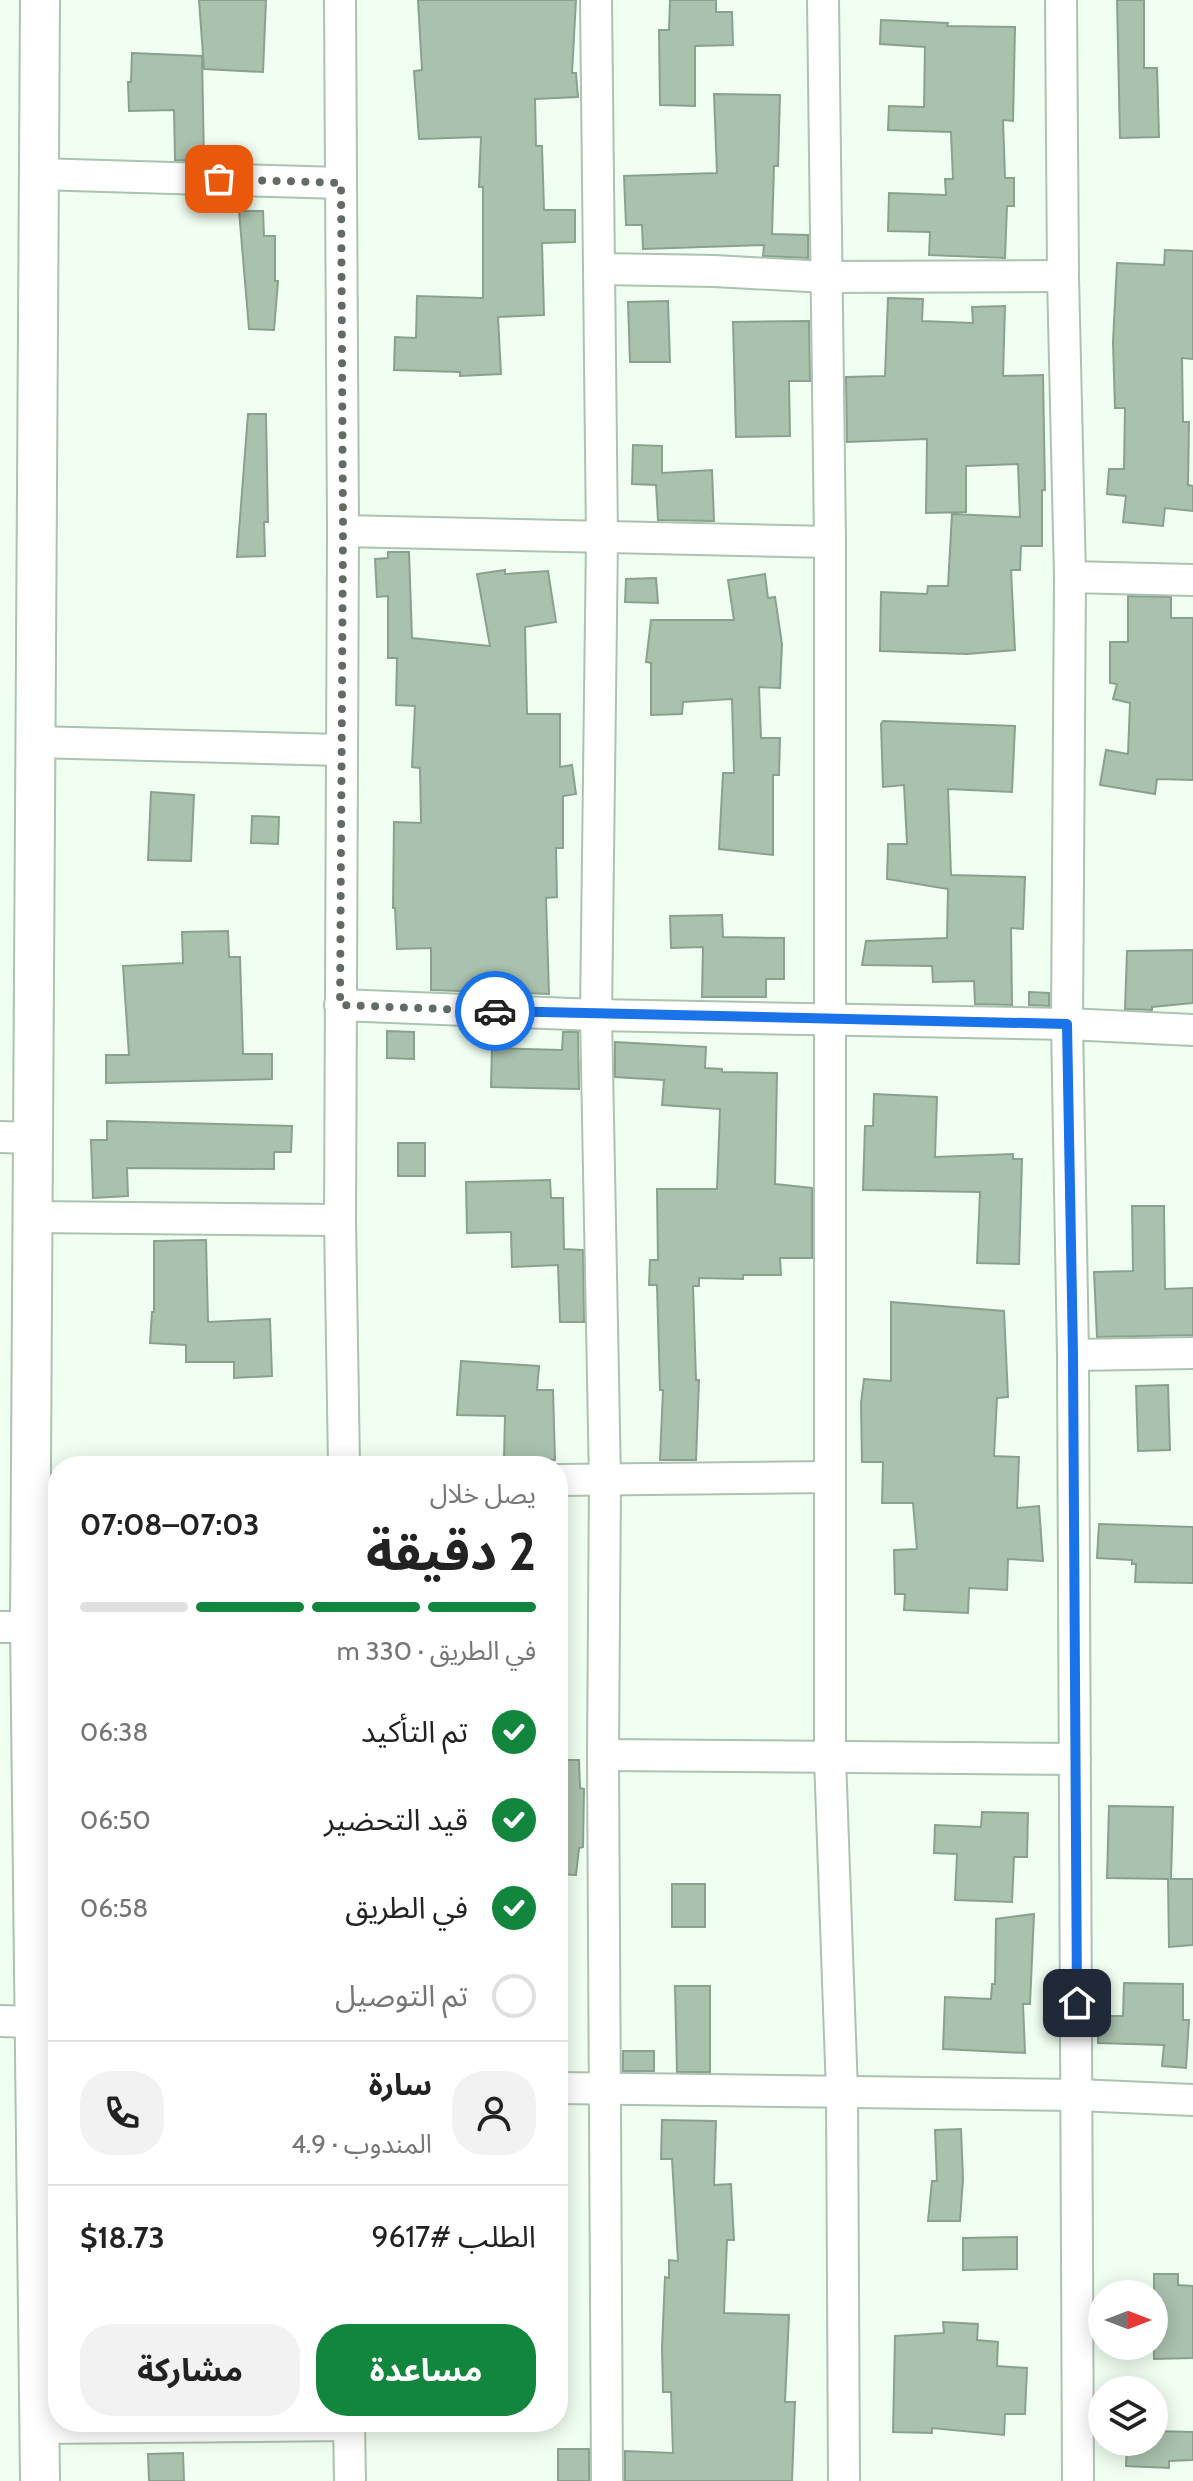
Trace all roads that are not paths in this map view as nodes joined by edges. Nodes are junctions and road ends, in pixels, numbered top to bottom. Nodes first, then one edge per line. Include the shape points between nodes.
1 (40, 0) edge
2 (340, 0) edge
3 (596, 0) edge
4 (823, 0) edge
5 (1061, 0) edge
6 (37, 174) junction
7 (341, 183) junction
8 (600, 269) junction
9 (1063, 276) junction
10 (826, 277) junction
11 (343, 531) junction
12 (602, 538) junction
13 (830, 542) junction
14 (1070, 577) junction
15 (1193, 580) edge
16 (34, 742) junction
17 (341, 750) junction
18 (340, 1005) junction
19 (596, 1015) junction
20 (828, 1019) junction
21 (1067, 1024) junction
22 (1193, 1030) edge
23 (16, 1138) edge
24 (31, 1217) junction
25 (340, 1220) junction
26 (1193, 1353) edge
27 (1073, 1355) junction
28 (344, 1456) edge
29 (829, 1477) junction
30 (568, 1480) edge
31 (605, 1481) junction
32 (15, 1627) edge
33 (46, 1753) edge
34 (603, 1755) junction
35 (830, 1758) junction
36 (1075, 1759) junction
37 (17, 2021) edge
38 (568, 2088) edge
39 (604, 2089) junction
40 (842, 2092) junction
41 (1078, 2095) junction
42 (1193, 2100) edge
43 (40, 2428) junction
44 (48, 2428) edge
45 (349, 2432) edge
46 (40, 2481) edge
47 (350, 2481) edge
48 (607, 2481) edge
49 (844, 2481) edge
50 (1078, 2481) edge

1 - 6 street
2 - 7 street
3 - 8 street
4 - 10 street
5 - 9 street
6 - 7 street
6 - 16 street
7 - 11 street
8 - 10 street
8 - 12 street
9 - 10 street
9 - 14 street
10 - 13 street
11 - 12 street
11 - 17 street
12 - 13 street
12 - 19 street
13 - 20 street
14 - 15 street
14 - 21 street
16 - 17 street
16 - 23 street
17 - 18 street
18 - 19 street
18 - 25 street
19 - 20 street
19 - 31 street
20 - 21 street
20 - 29 street
21 - 22 street
21 - 27 street
23 - 24 street
24 - 25 street
24 - 32 street
25 - 28 street
26 - 27 street
27 - 36 street
29 - 31 street
29 - 35 street
30 - 31 street
31 - 34 street
32 - 33 street
33 - 37 street
34 - 35 street
34 - 39 street
35 - 36 street
35 - 40 street
36 - 41 street
37 - 43 street
38 - 39 street
39 - 40 street
39 - 48 street
40 - 41 street
40 - 49 street
41 - 42 street
41 - 50 street
43 - 44 street
43 - 46 street
45 - 47 street

